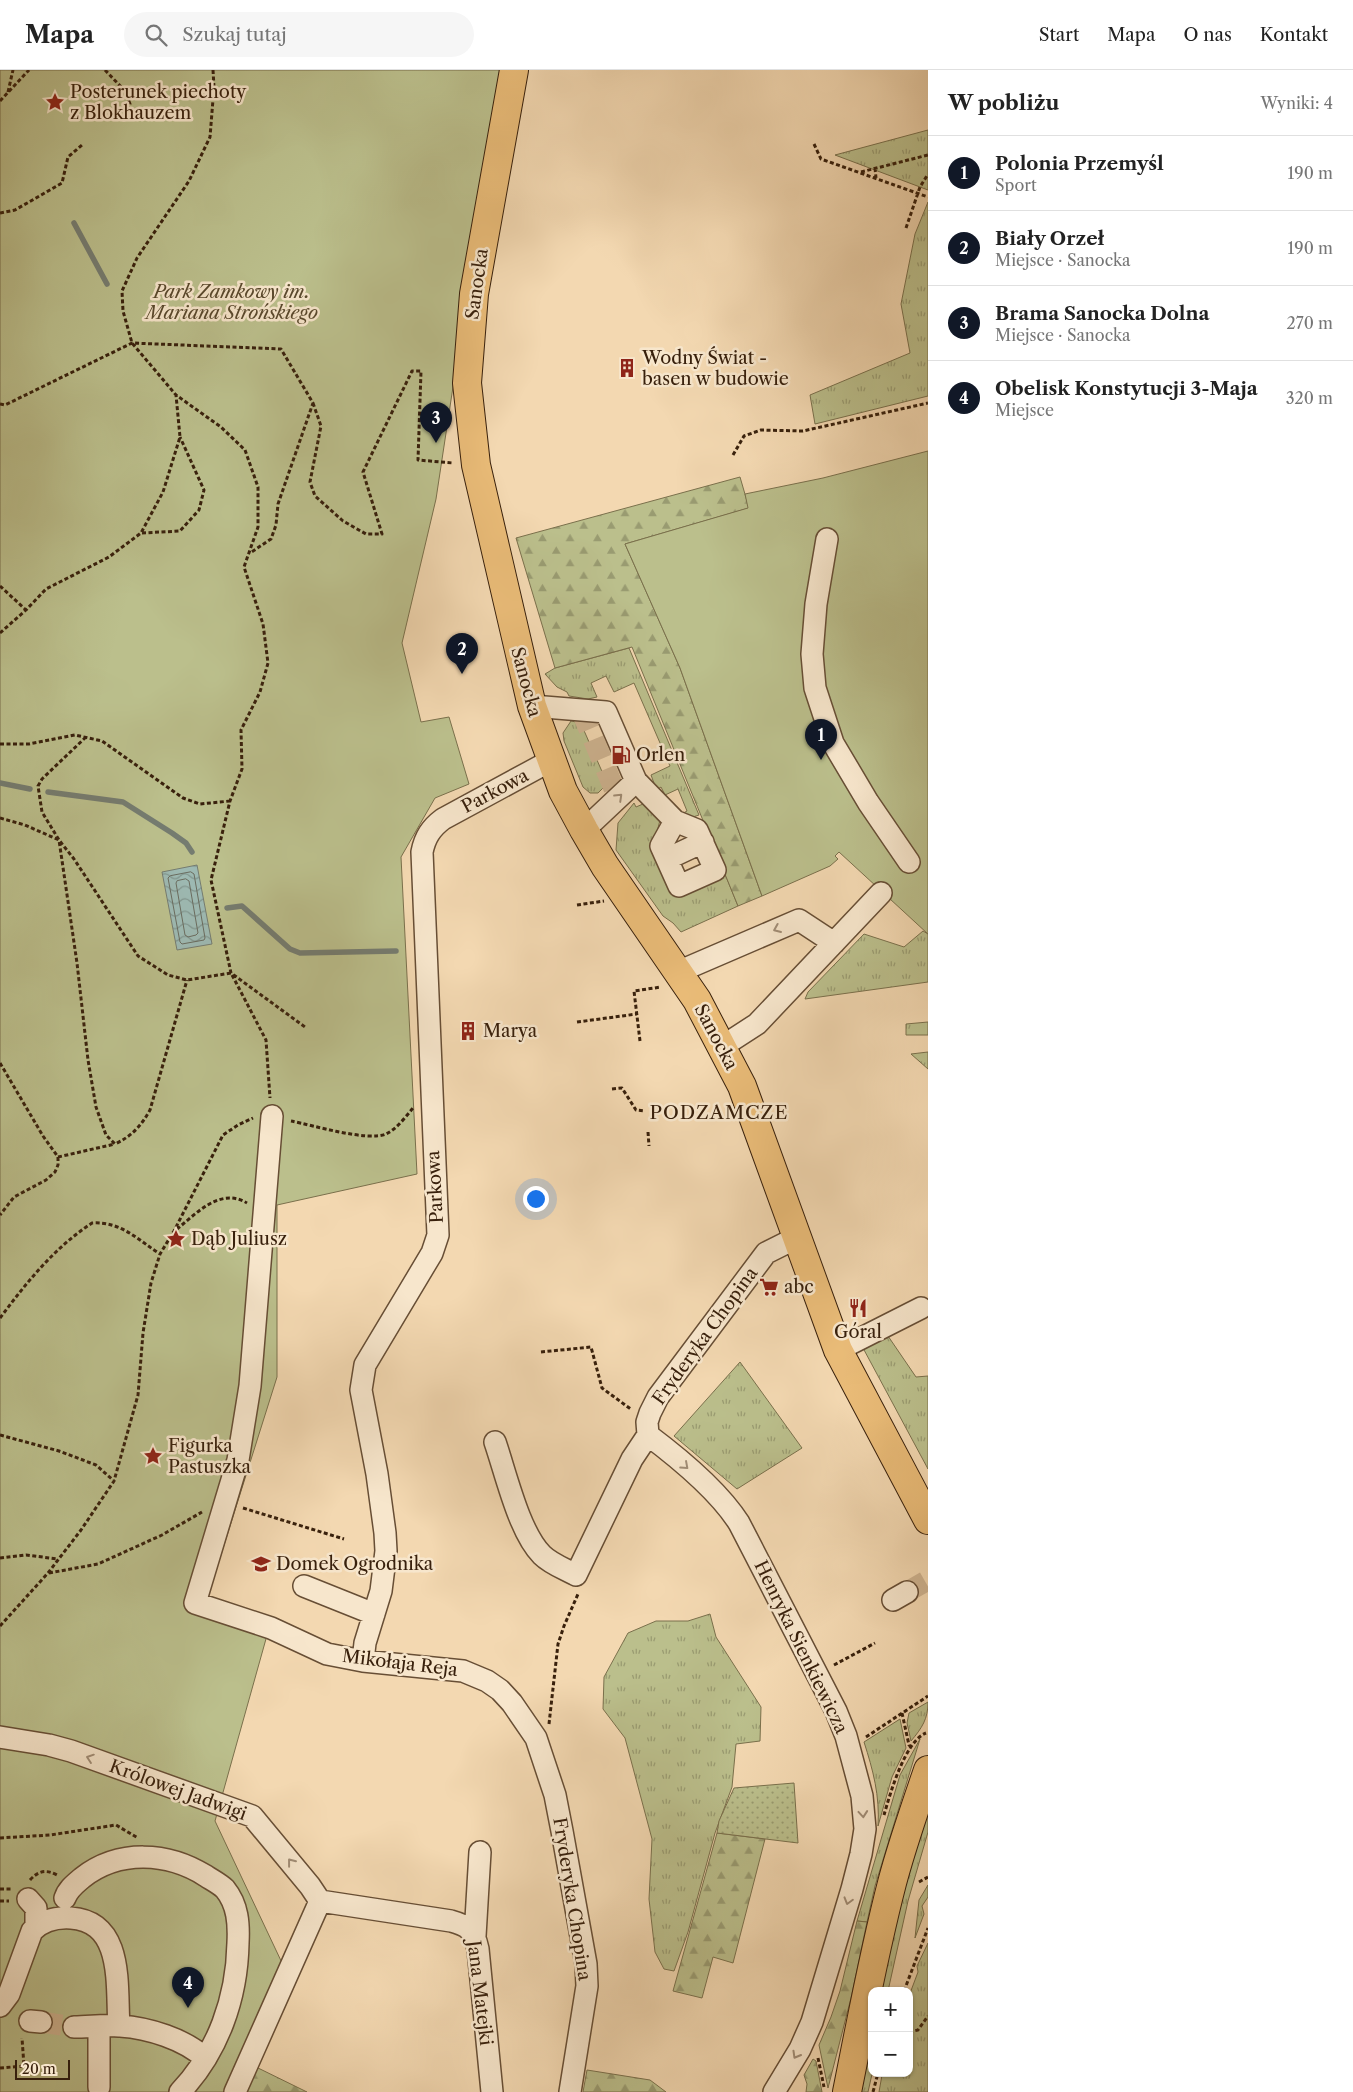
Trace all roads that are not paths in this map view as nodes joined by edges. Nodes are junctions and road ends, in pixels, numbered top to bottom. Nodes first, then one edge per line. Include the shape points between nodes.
1 (514, 70) edge
2 (827, 539) dead end
3 (532, 706) junction
4 (550, 761) junction
5 (636, 781) junction
6 (675, 821) junction
7 (584, 830) junction
8 (706, 850) junction
9 (909, 862) dead end
10 (670, 866) junction
11 (881, 893) dead end
12 (834, 943) junction
13 (678, 972) junction
14 (722, 1046) junction
15 (272, 1116) road end
16 (796, 1238) junction
17 (921, 1308) dead end
18 (838, 1350) junction
19 (648, 1435) junction
20 (495, 1442) dead end
21 (928, 1520) edge
22 (304, 1586) dead end
23 (374, 1614) junction
24 (363, 1661) junction
25 (542, 1733) joint
26 (0, 1737) edge
27 (928, 1770) edge
28 (480, 1852) dead end
29 (28, 1900) dead end
30 (320, 1901) junction
31 (57, 1908) junction
32 (475, 1936) junction
33 (0, 2006) edge
34 (109, 2026) junction
35 (74, 2027) tunnel mouth
36 (205, 2058) junction
37 (99, 2088) dead end
38 (180, 2092) edge
39 (235, 2092) edge
40 (492, 2092) edge
41 (570, 2092) edge
42 (774, 2092) edge
43 (847, 2092) edge

1 - 3 main road, Sanocka via 474,294 467,383 476,466
2 - 9 street via 815,614 812,654 815,688 833,743
3 - 4 main road, Sanocka
3 - 5 street via 606,712
4 - 7 main road, Sanocka
4 - 23 street, Parkowa via 443,819 429,832 424,842 438,1226 432,1253 365,1366 361,1382 385,1533 381,1591
5 - 6 street
7 -> 5 street
6 - 8 street via 698,830
6 - 10 street via 661,846
7 - 13 main road, Sanocka
8 - 10 street
8 - 10 street via 715,870 679,886
11 - 12 street
12 -> 13 street via 799,920
12 - 14 street via 757,1024
13 - 14 main road, Sanocka
14 - 16 main road, Sanocka via 742,1086
15 - 24 street, Mikołaja Reja via 250,1386 238,1460 195,1603 271,1628 328,1654
16 - 18 main road, Sanocka
16 - 19 street, Fryderyka Chopina via 766,1253 754,1267 658,1397 647,1422
17 - 18 street
18 - 21 main road, Sanocka
19 - 20 street, Fryderyka Chopina via 632,1459 577,1584 534,1546
19 -> 42 street, Henryka Sienkiewicza via 727,1504 739,1523 836,1711 856,1766 862,1796 865,1829 861,1854 826,1976 800,2049
22 - 23 street
23 - 24 street, Parkowa
24 - 25 street, Mikołaja Reja via 474,1674 500,1690
25 - 41 street, Fryderyka Chopina via 586,1964 586,1994
30 -> 26 street, Królowej Jadwigi via 252,1816 71,1751
27 - 43 main road via 892,1883
28 - 32 street
29 - 31 street via 36,1908
30 - 32 street, Jana Matejki via 452,1921 466,1925
30 - 39 street
31 - 33 street via 32,1931 10,1994
31 - 34 street via 63,1917 89,1922 106,1936 114,1958
31 - 36 street via 87,1874 101,1866 131,1858 158,1856 178,1862 224,1888 237,1913 238,1960 222,2027
32 - 40 street, Jana Matejki
34 - 35 street
34 - 36 street via 167,2036
34 - 37 street
36 - 38 street

